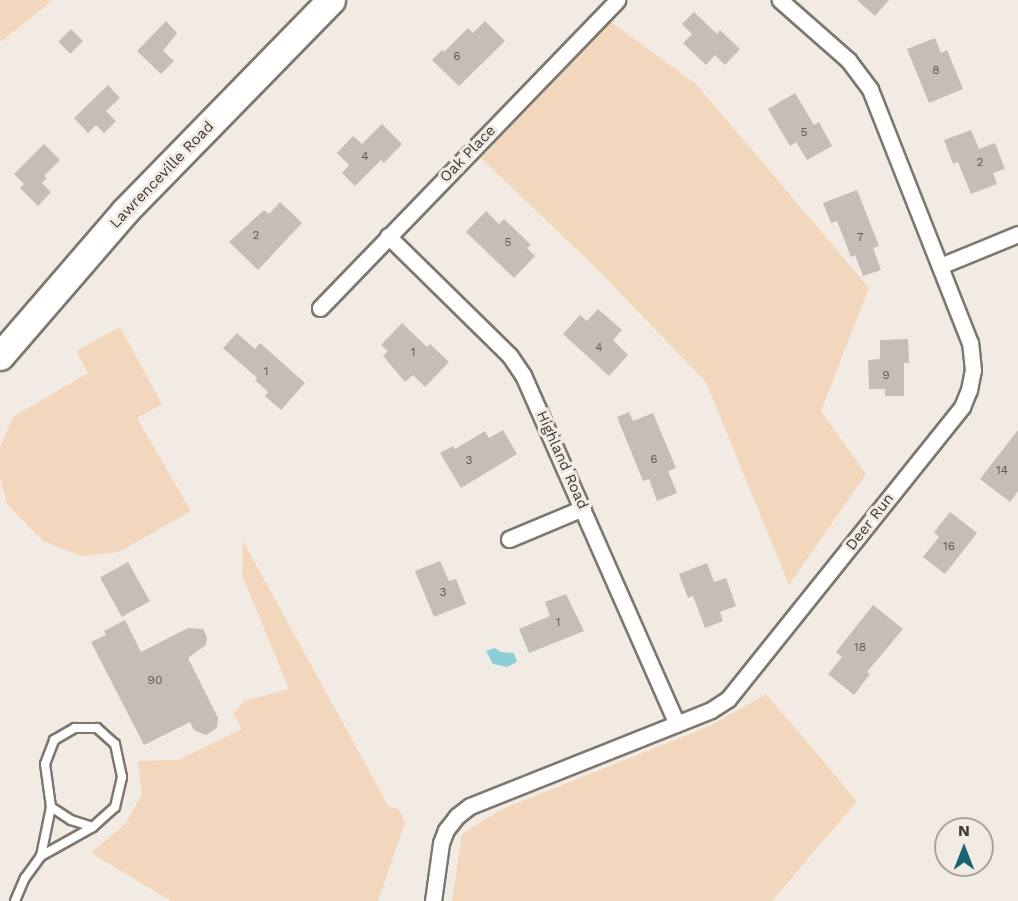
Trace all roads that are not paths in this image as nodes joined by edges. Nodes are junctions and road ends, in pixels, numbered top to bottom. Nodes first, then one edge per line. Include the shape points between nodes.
1 (331, 0) edge
2 (617, 0) edge
3 (780, 0) edge
4 (1018, 234) edge
5 (388, 236) junction
6 (940, 266) junction
7 (320, 308) dead end
8 (0, 356) edge
9 (583, 508) junction
10 (508, 539) dead end
11 (677, 724) junction
12 (51, 807) junction
13 (93, 827) junction
14 (41, 856) junction
15 (15, 901) edge
16 (433, 901) edge

1 - 8 highway, Lawrenceville Road via 125,211
2 - 5 street, Oak Place
3 - 6 street, Deer Run via 848,60 870,89
4 - 6 street
5 - 7 street, Oak Place
5 - 9 street, Highland Road via 516,365
6 - 11 street, Deer Run via 972,351 973,370 962,407 742,684 711,710
9 - 10 street
9 - 11 street, Highland Road
11 - 16 street, Deer Run via 470,806 446,830
12 - 13 lane via 70,820
12 - 13 lane via 45,765 54,740 75,728 97,728 115,744 122,777 115,807
12 - 14 lane
13 - 14 lane
14 - 15 lane

